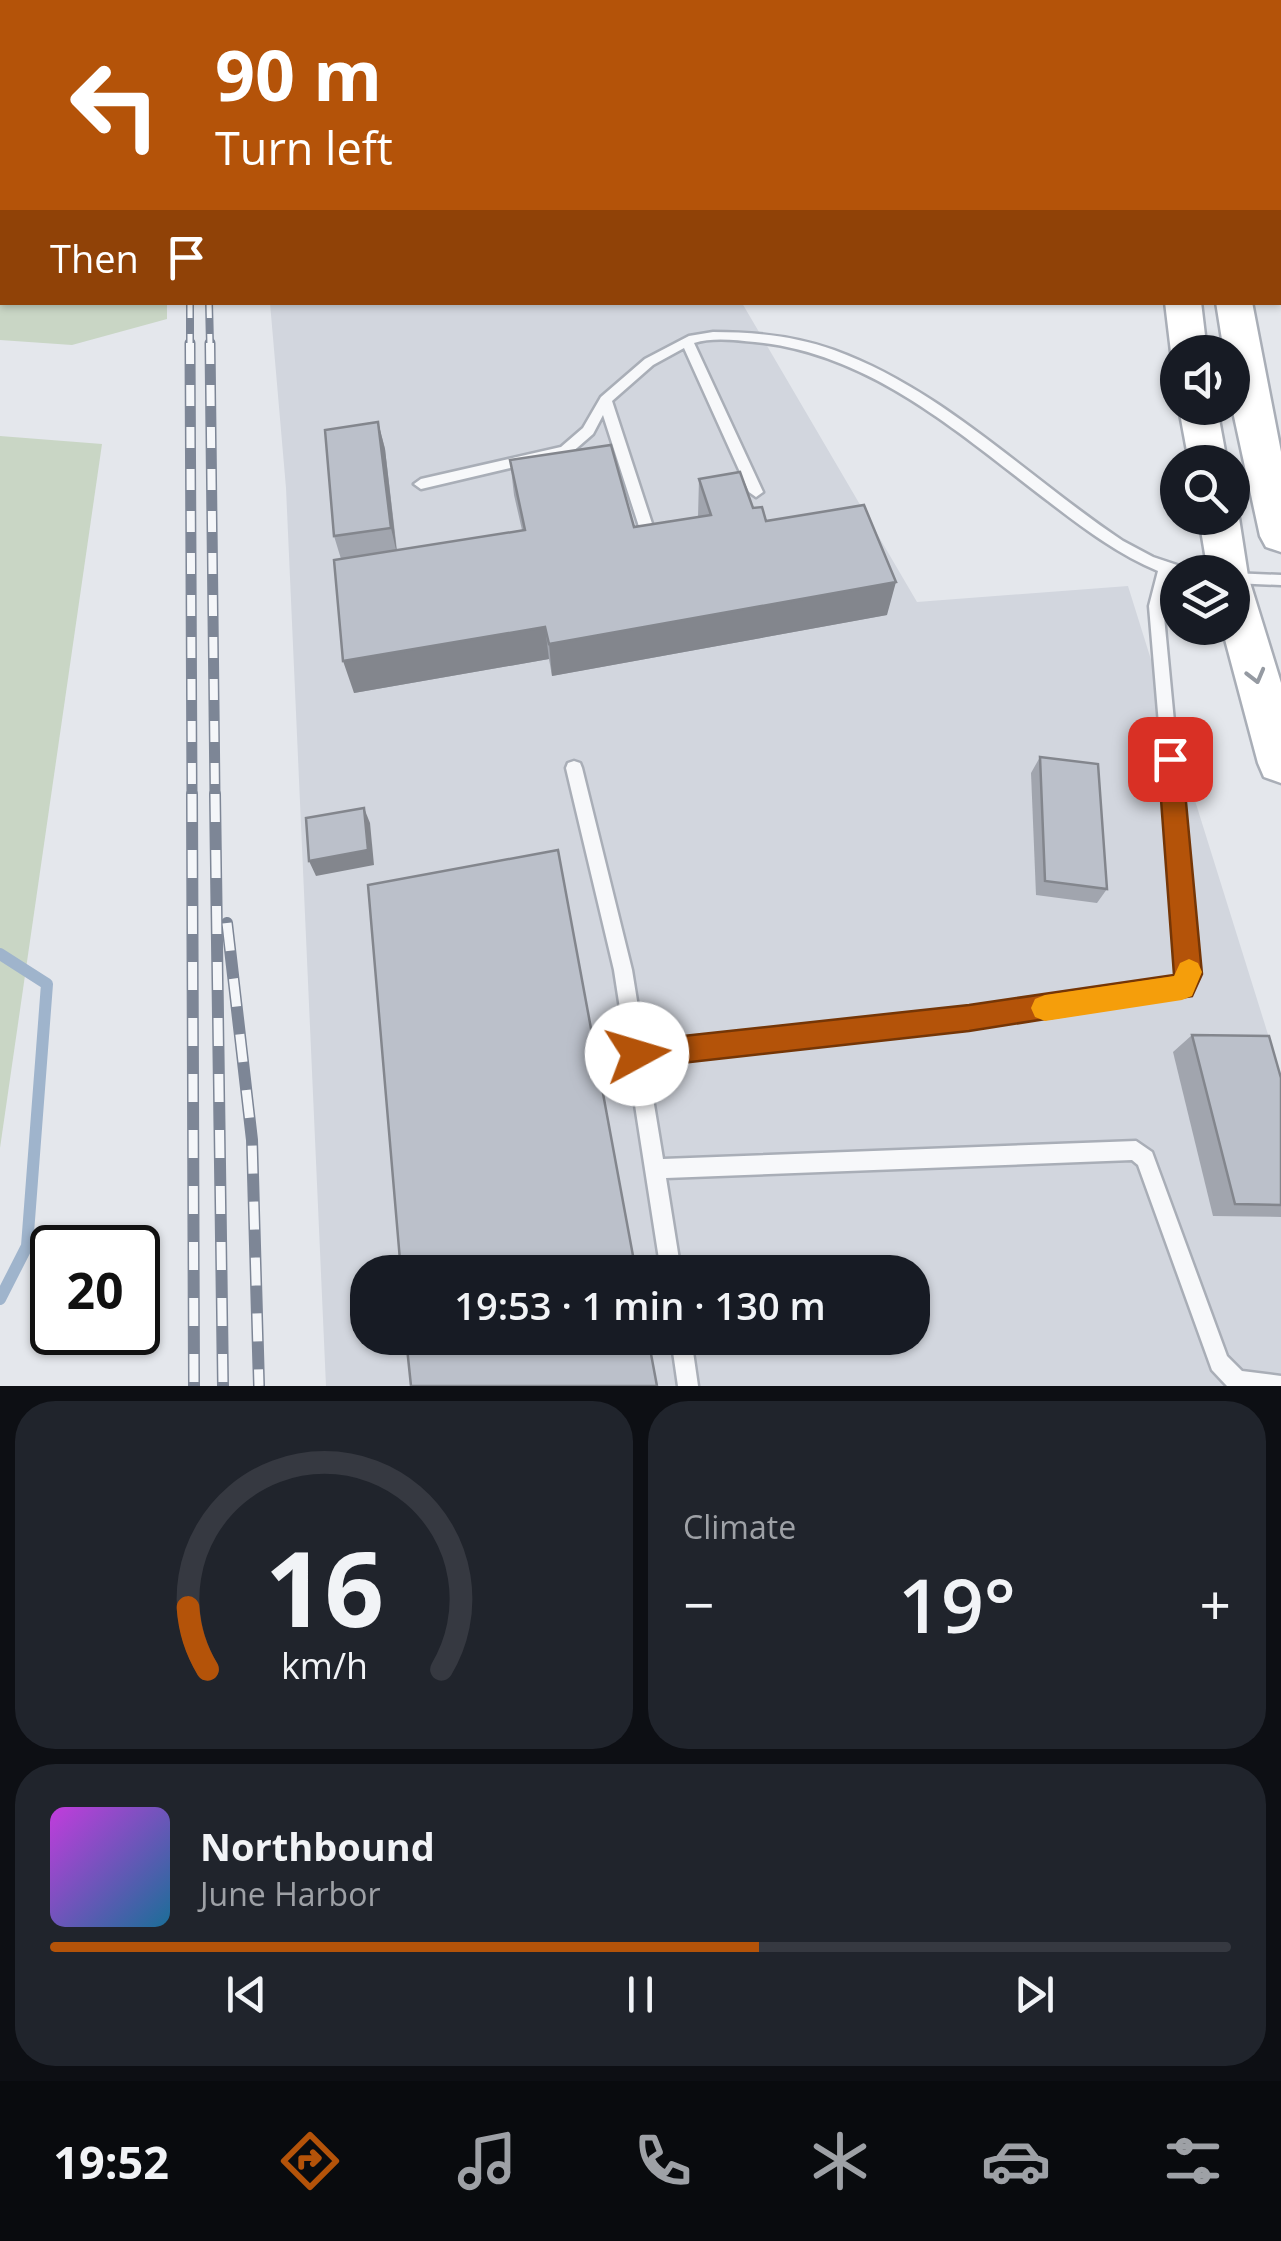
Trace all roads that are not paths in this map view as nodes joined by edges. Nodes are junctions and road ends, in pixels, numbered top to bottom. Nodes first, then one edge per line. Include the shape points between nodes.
1 (1183, 305) edge
2 (1234, 305) edge
3 (1187, 335) edge
4 (687, 341) junction
5 (605, 400) junction
6 (421, 484) dead end
7 (756, 492) dead end
8 (1281, 536) edge
9 (652, 542) edge
10 (1160, 565) edge
11 (1250, 577) edge
12 (1281, 580) edge
13 (1160, 598) edge
14 (1248, 645) edge
15 (1281, 764) edge
16 (574, 768) dead end
17 (637, 1054) junction
18 (656, 1168) junction
19 (669, 1255) edge
20 (683, 1355) edge
21 (688, 1386) edge
22 (1281, 1386) edge

1 - 3 main road
2 - 8 main road
4 - 5 lane via 649,362
4 - 7 lane
4 - 10 lane via 759,336 810,345 858,366 916,396 1122,548
5 - 6 lane via 588,432 565,451
5 - 9 lane
11 - 12 lane
13 - 17 lane via 1189,974 1182,987
14 -> 15 main road
16 - 17 lane
17 - 18 lane
18 - 19 lane
18 - 22 lane via 1136,1150 1145,1159 1219,1363 1237,1381
20 - 21 lane

